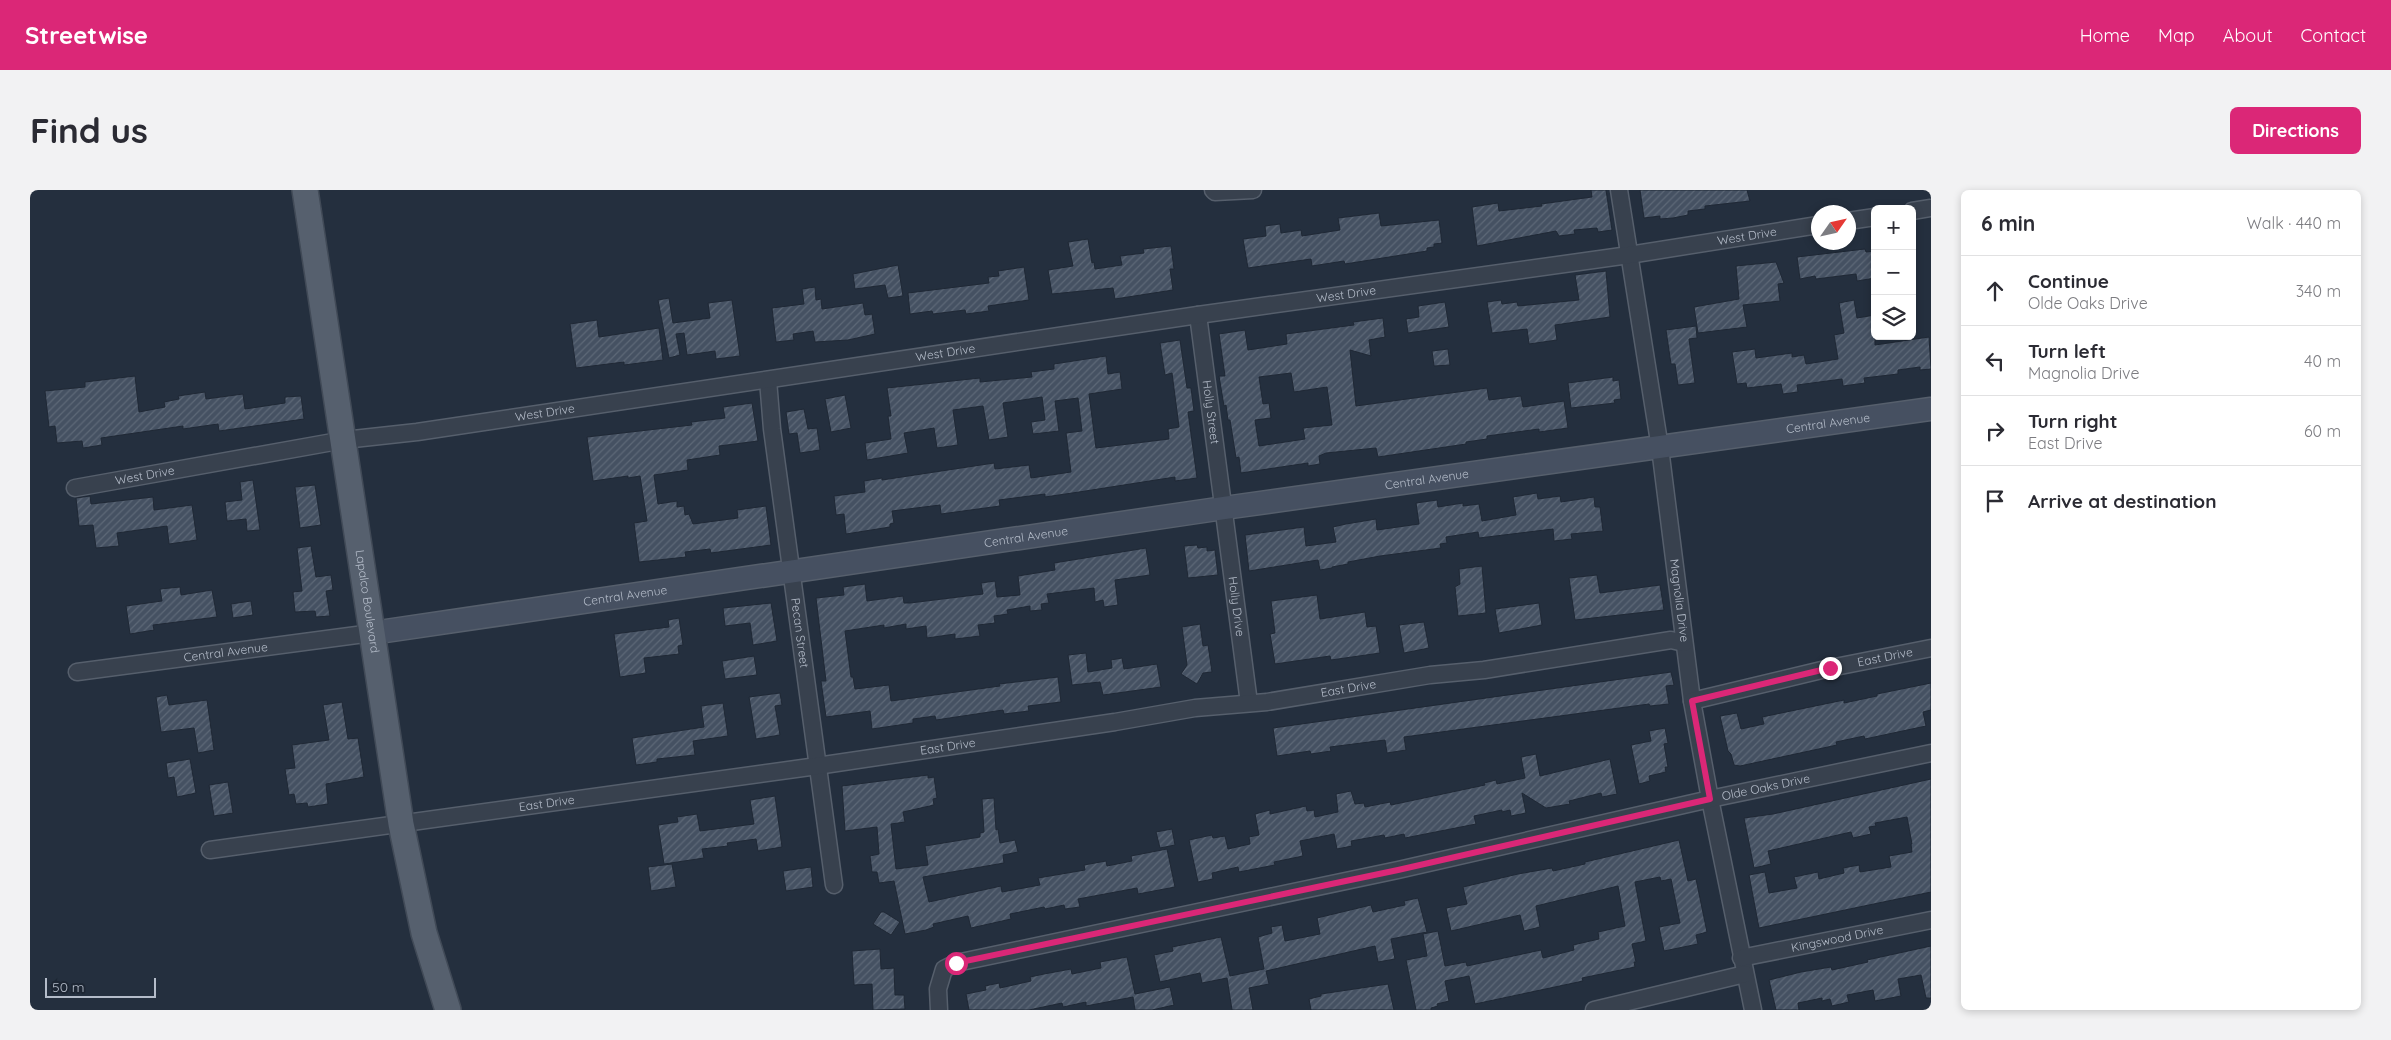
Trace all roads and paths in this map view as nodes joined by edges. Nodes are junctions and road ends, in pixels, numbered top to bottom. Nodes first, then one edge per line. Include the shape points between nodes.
1 (305, 190) edge
2 (1213, 190) edge
3 (1253, 190) edge
4 (1619, 190) edge
5 (1931, 208) edge
6 (1916, 210) edge
7 (1871, 218) edge
8 (1856, 220) edge
9 (1811, 226) edge
10 (1629, 255) junction
11 (1198, 315) junction
12 (768, 380) junction
13 (1931, 409) edge
14 (344, 440) junction
15 (1660, 448) junction
16 (75, 488) dead end
17 (1224, 508) junction
18 (792, 572) junction
19 (372, 633) junction
20 (1684, 643) junction
21 (1931, 648) edge
22 (77, 672) dead end
23 (1692, 701) junction
24 (1249, 703) junction
25 (1931, 753) edge
26 (818, 766) junction
27 (1710, 799) junction
28 (401, 824) junction
29 (210, 850) dead end
30 (834, 886) dead end
31 (1931, 920) edge
32 (1743, 966) junction
33 (448, 1010) edge
34 (939, 1010) edge
35 (1594, 1010) edge
36 (1753, 1010) edge

1 - 14 main road, Lapalco Boulevard
2 - 3 street
4 - 10 street, Magnolia Drive
5 - 6 street
7 - 8 street
9 - 10 street, West Drive
10 - 11 street, West Drive
10 - 15 street, Magnolia Drive
11 - 12 street, West Drive
11 - 17 street, Holly Street
12 - 14 street, West Drive via 427,431
12 - 18 street, Pecan Street
13 - 15 street, Central Avenue
14 - 16 street, West Drive
14 - 19 main road, Lapalco Boulevard
15 - 17 street, Central Avenue
15 - 20 street, Magnolia Drive
17 - 18 street, Central Avenue
17 - 24 street, Holly Drive
18 - 19 street, Central Avenue
18 - 26 street, Pecan Street
19 - 22 street, Central Avenue
19 - 28 main road, Lapalco Boulevard
20 - 23 street, Magnolia Drive
20 - 24 street, East Drive via 1671,640
21 - 23 street, East Drive
23 - 27 street, Magnolia Drive
24 - 26 street, East Drive via 1195,708
25 - 27 street, Olde Oaks Drive
26 - 28 street, East Drive
26 - 30 street, Pecan Street
27 - 32 street, Magnolia Drive
27 - 34 street, Olde Oaks Drive via 1398,870 956,963 944,969 938,989
28 - 29 street, East Drive
28 - 33 main road, Lapalco Boulevard via 424,933
31 - 32 street, Kingswood Drive
32 - 35 street, Kingswood Drive
32 - 36 street, Magnolia Drive

